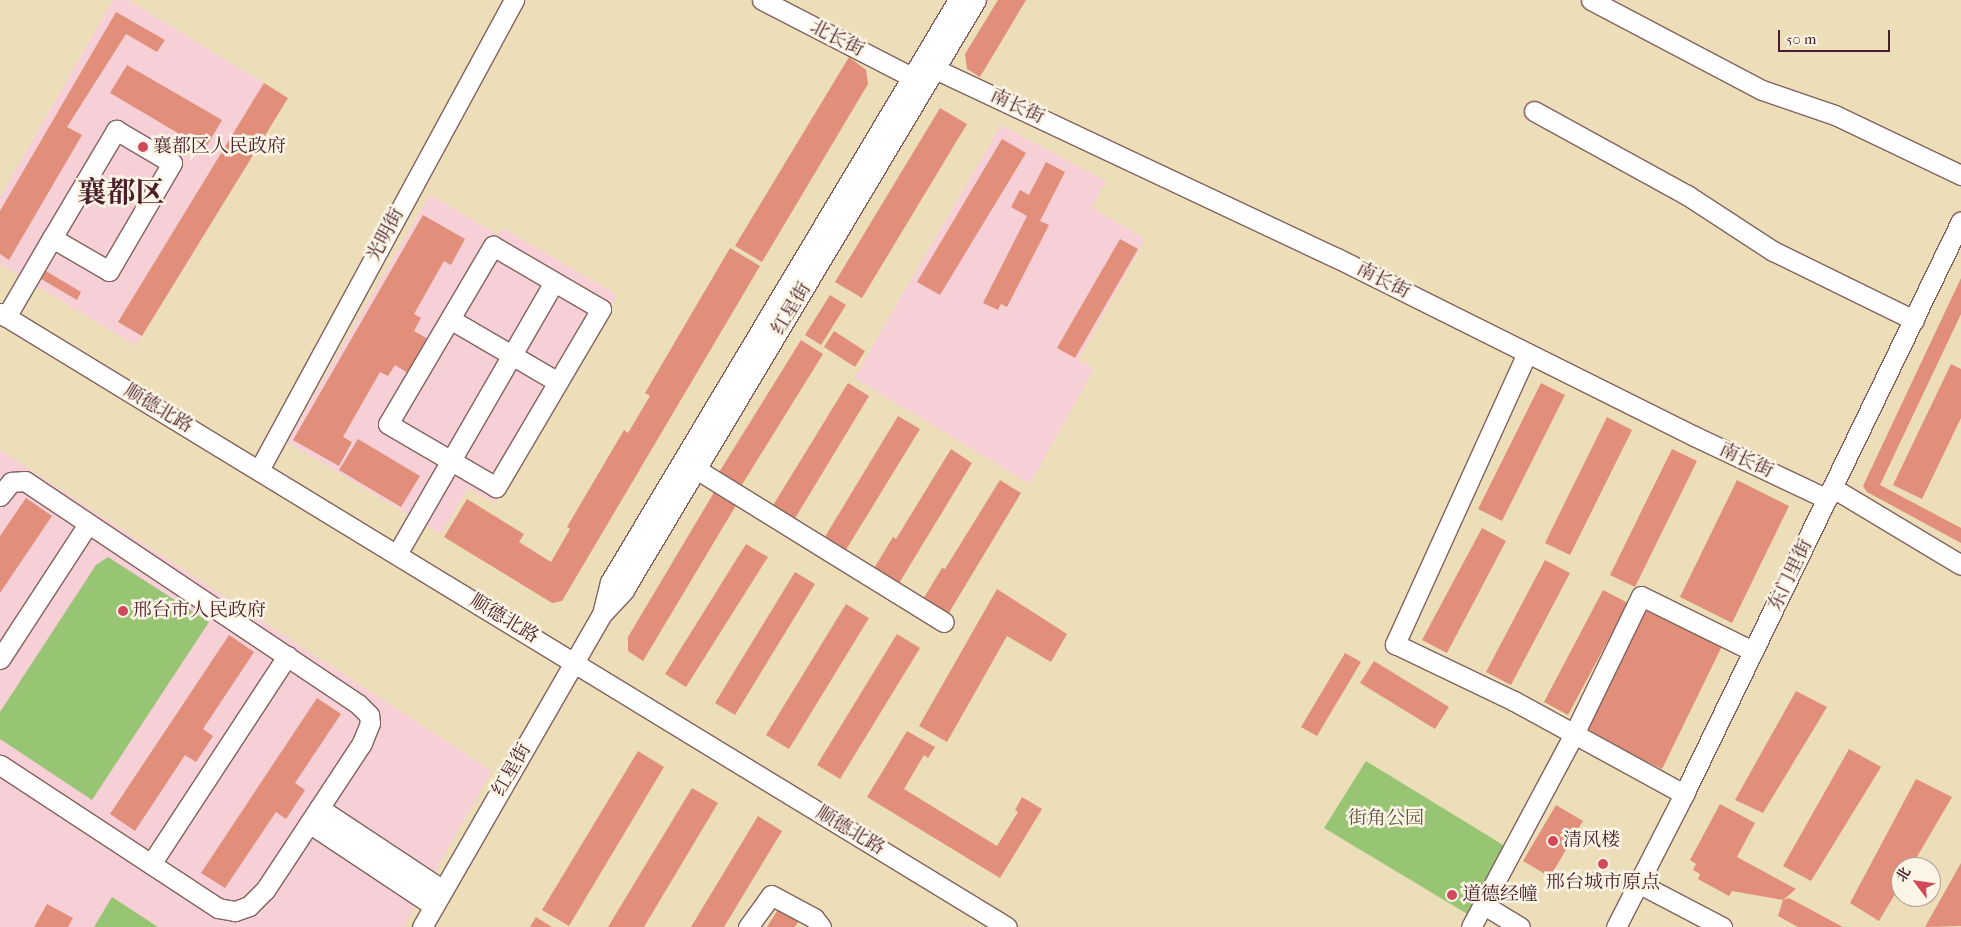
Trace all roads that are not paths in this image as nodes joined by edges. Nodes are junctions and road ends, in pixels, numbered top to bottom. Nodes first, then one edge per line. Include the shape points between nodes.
1 (514, 0) edge
2 (762, 0) edge
3 (958, 0) edge
4 (976, 0) edge
5 (1591, 0) edge
6 (936, 68) junction
7 (912, 77) junction
8 (1534, 111) dead end
9 (1961, 175) edge
10 (1961, 221) edge
11 (52, 238) junction
12 (554, 282) junction
13 (3, 315) edge
14 (450, 319) junction
15 (1914, 320) junction
16 (1527, 353) junction
17 (512, 354) junction
18 (558, 382) junction
19 (451, 461) junction
20 (696, 469) junction
21 (259, 470) junction
22 (1830, 494) junction
23 (0, 496) edge
24 (88, 524) junction
25 (397, 554) junction
26 (1961, 565) edge
27 (602, 614) junction
28 (944, 622) dead end
29 (1753, 651) junction
30 (287, 656) junction
31 (0, 659) edge
32 (575, 662) junction
33 (1574, 734) junction
34 (0, 765) edge
35 (1684, 794) junction
36 (314, 816) junction
37 (151, 864) junction
38 (1638, 883) junction
39 (439, 898) junction
40 (1484, 905) junction
41 (422, 927) edge
42 (748, 927) edge
43 (821, 927) edge
44 (1007, 927) edge
45 (1472, 927) edge
46 (1520, 927) edge
47 (1616, 927) edge
48 (1722, 927) edge

1 - 21 street, 光明街
2 - 7 street, 北长街
3 - 7 street, 红星街
4 - 6 street, 红星街
5 - 9 street via 1762,90 1835,115
6 - 16 street, 南长街 via 1337,258
6 - 20 street, 红星街
7 - 27 street, 红星街 via 610,582
8 - 15 street via 1687,195 1773,251
10 - 15 street, 东门里街
11 - 11 street via 116,130 172,163 109,271
11 - 13 street
12 - 14 street via 493,246
12 - 17 street
12 - 18 street via 600,309
13 - 21 street, 顺德北路
14 - 17 street
14 - 19 street via 388,424
15 - 22 street, 东门里街
16 - 22 street, 南长街
16 - 33 street via 1394,644
17 - 18 street
17 - 19 street
18 - 19 street via 496,487
19 - 25 street
20 - 27 street, 红星街 via 624,590
20 - 28 street
21 - 25 street, 顺德北路
22 - 26 street, 南长街
22 - 29 street, 东门里街
23 - 24 street via 11,482 25,481
24 - 30 street
24 - 31 street
25 - 32 street, 顺德北路
27 - 32 street, 红星街
29 - 33 street via 1641,596
29 - 35 street, 东门里街
30 - 36 street via 358,704 369,715 369,731
30 - 37 street
32 - 39 street, 红星街
32 - 44 street, 顺德北路
33 - 35 street
33 - 40 street
34 - 37 street
35 - 38 street, 东门里街
36 - 37 street via 265,890 249,906 235,911 218,908
36 - 39 street
38 - 47 street, 东门里街
38 - 48 street
39 - 41 street, 红星街
40 - 45 street
40 - 46 street
42 - 43 street via 771,895 814,918

